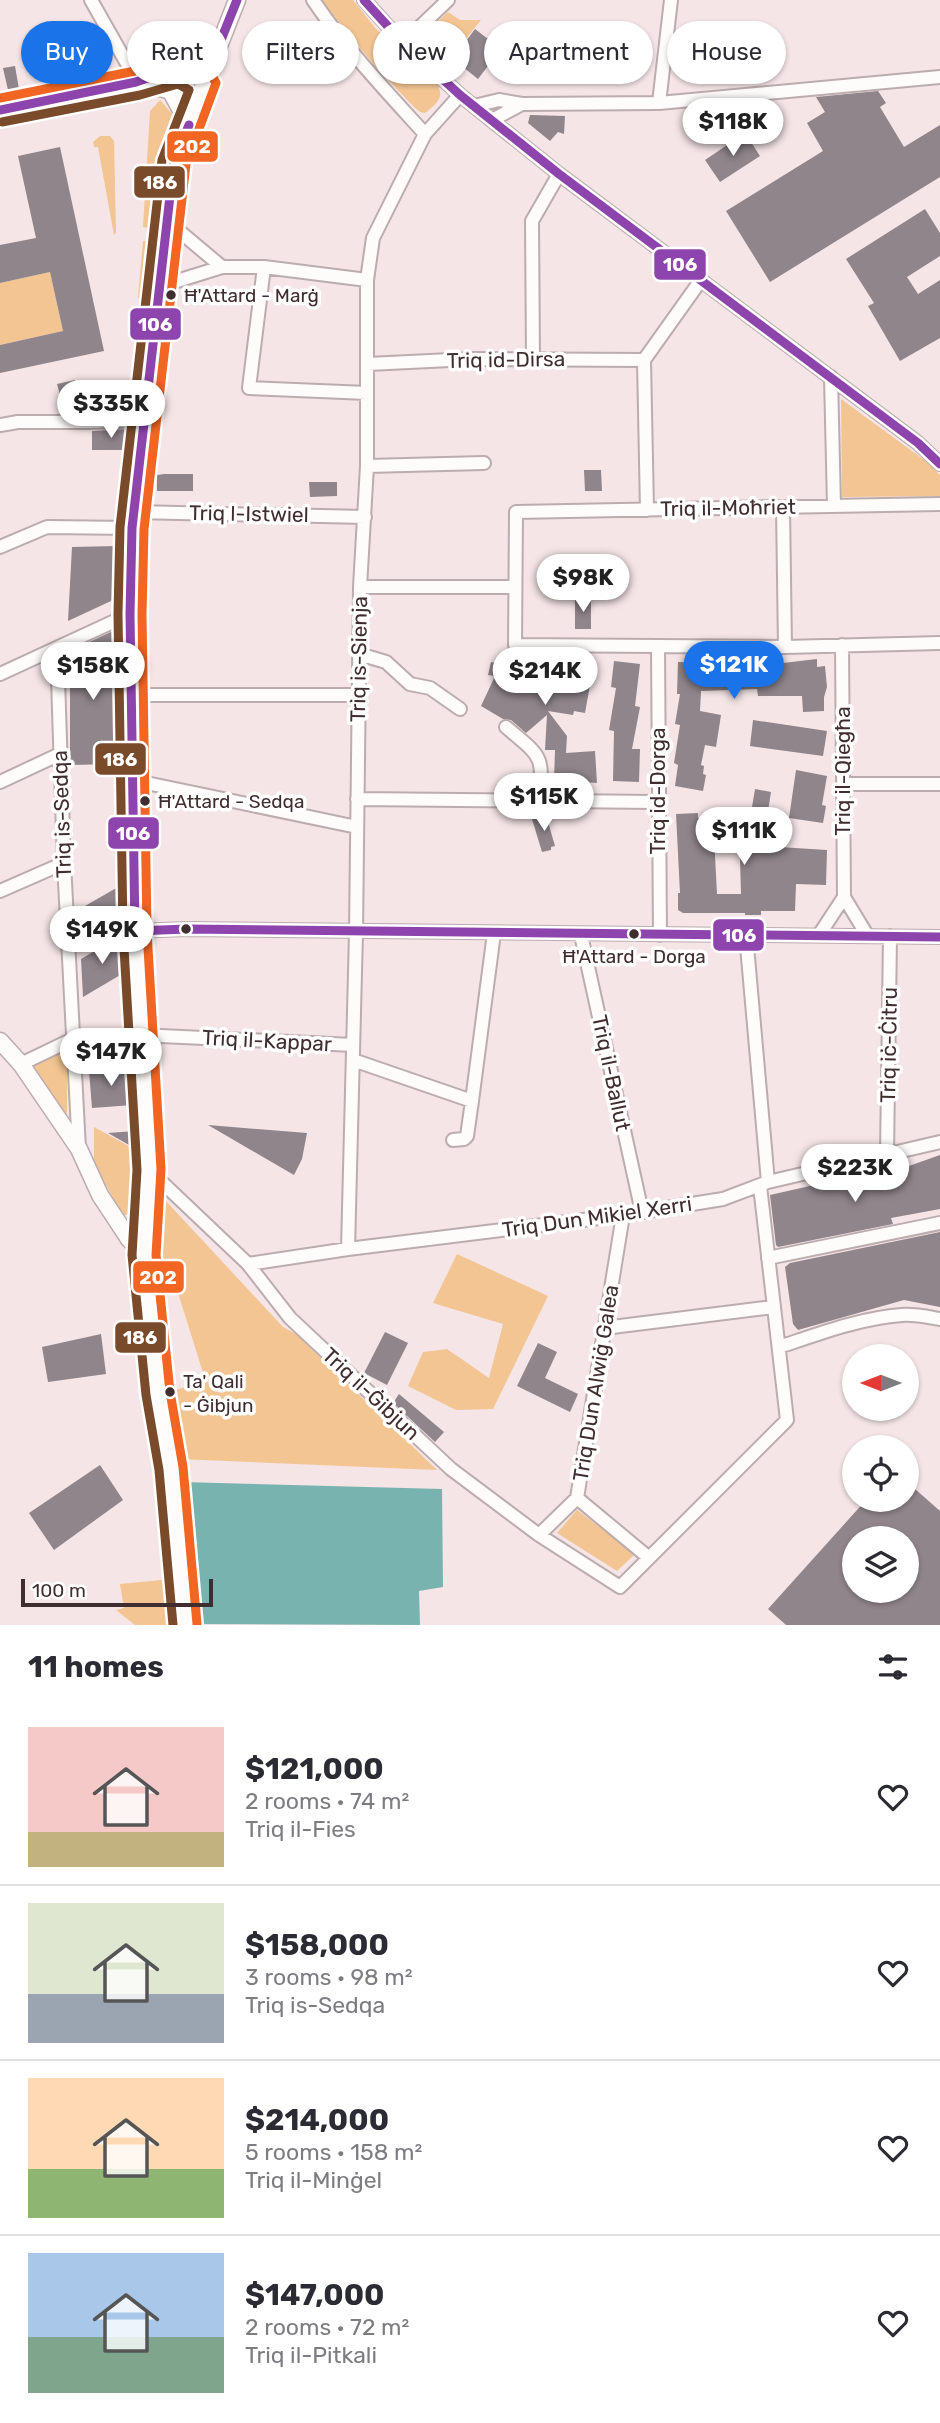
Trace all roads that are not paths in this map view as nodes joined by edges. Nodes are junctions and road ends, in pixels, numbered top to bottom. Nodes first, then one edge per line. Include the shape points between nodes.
1 (91, 0) edge
2 (237, 0) edge
3 (313, 0) edge
4 (365, 0) edge
5 (448, 0) edge
6 (671, 0) edge
7 (383, 21) edge
8 (426, 21) edge
9 (228, 22) edge
10 (127, 64) edge
11 (940, 76) edge
12 (133, 84) edge
13 (143, 84) edge
14 (193, 84) edge
15 (204, 84) edge
16 (448, 84) edge
17 (170, 90) junction
18 (201, 91) junction
19 (460, 95) junction
20 (659, 103) junction
21 (523, 104) junction
22 (474, 106) junction
23 (0, 110) edge
24 (492, 120) junction
25 (189, 125) junction
26 (425, 134) junction
27 (559, 174) junction
28 (166, 220) junction
29 (222, 267) junction
30 (264, 267) junction
31 (368, 280) junction
32 (701, 280) junction
33 (161, 286) junction
34 (533, 359) junction
35 (644, 360) junction
36 (368, 364) junction
37 (831, 377) junction
38 (367, 393) junction
39 (145, 420) junction
40 (0, 425) edge
41 (484, 463) dead end
42 (940, 464) edge
43 (367, 466) junction
44 (940, 504) edge
45 (834, 506) junction
46 (783, 507) junction
47 (648, 510) junction
48 (365, 517) junction
49 (133, 520) junction
50 (0, 547) edge
51 (360, 587) junction
52 (515, 587) junction
53 (130, 614) junction
54 (940, 643) edge
55 (842, 645) junction
56 (658, 646) junction
57 (785, 647) junction
58 (57, 648) junction
59 (359, 654) junction
60 (0, 674) edge
61 (131, 695) junction
62 (359, 695) junction
63 (460, 709) dead end
64 (506, 727) dead end
65 (60, 754) junction
66 (132, 780) junction
67 (0, 782) edge
68 (844, 784) junction
69 (940, 784) edge
70 (357, 799) junction
71 (540, 802) junction
72 (657, 802) junction
73 (357, 827) junction
74 (64, 863) junction
75 (0, 891) edge
76 (844, 897) junction
77 (135, 931) junction
78 (356, 933) junction
79 (494, 933) junction
80 (581, 935) junction
81 (660, 935) junction
82 (746, 935) junction
83 (819, 935) junction
84 (867, 935) junction
85 (890, 936) junction
86 (940, 937) edge
87 (140, 1035) junction
88 (73, 1039) junction
89 (0, 1041) edge
90 (353, 1045) junction
91 (353, 1060) junction
92 (20, 1064) junction
93 (472, 1101) junction
94 (453, 1140) dead end
95 (940, 1142) edge
96 (79, 1149) junction
97 (887, 1155) junction
98 (149, 1170) junction
99 (764, 1184) junction
100 (642, 1212) junction
101 (623, 1215) junction
102 (940, 1223) edge
103 (348, 1249) junction
104 (145, 1255) junction
105 (768, 1258) junction
106 (248, 1264) junction
107 (773, 1307) junction
108 (940, 1319) edge
109 (604, 1328) junction
110 (779, 1347) junction
111 (577, 1498) junction
112 (539, 1535) junction
113 (648, 1557) junction
114 (185, 1625) edge

1 - 10 street
2 - 9 street
3 - 26 street via 372,77
4 - 7 street
5 - 8 street
6 - 20 street
11 - 20 street
12 - 23 street
13 - 17 street
14 - 18 street
15 - 18 street
16 - 19 street
17 - 18 street
17 - 25 street
18 - 25 street
19 - 22 street
19 - 26 street, Triq is-Sienja
20 - 21 street
21 - 22 street via 499,100
21 - 24 street
22 - 24 street
24 - 27 street
25 - 28 street via 174,161
26 - 31 street, Triq is-Sienja via 373,238
27 - 32 street
27 - 34 street via 532,221
28 - 29 street
28 - 33 street
29 - 30 street
29 - 33 street
30 - 31 street
30 - 38 street via 250,388
31 - 36 street, Triq is-Sienja
32 - 35 street
32 - 37 street
33 - 39 street
34 - 35 street, Triq id-Dirsa
34 - 36 street, Triq id-Dirsa
35 - 47 street
36 - 38 street, Triq is-Sienja
37 - 42 street
37 - 45 street
38 - 43 street, Triq is-Sienja
39 - 40 street
39 - 49 street
41 - 43 street
43 - 48 street, Triq is-Sienja
44 - 45 street, Triq il-Moħriet
45 - 46 street, Triq il-Moħriet
46 - 47 street, Triq il-Moħriet
46 - 57 street
47 - 52 street, Triq il-Moħriet via 516,512
48 - 49 street, Triq l-Istwiel
48 - 51 street, Triq is-Sienja
49 - 50 street, Triq l-Istwiel via 47,527
49 - 53 street
51 - 52 street
51 - 59 street, Triq is-Sienja
52 - 56 street via 515,645
53 - 58 street
53 - 61 street
54 - 55 street
55 - 57 street
55 - 68 street, Triq il-Qiegħa
56 - 57 street
56 - 72 street, Triq id-Dorga
58 - 60 street
58 - 65 street, Triq is-Sedqa
59 - 62 street, Triq is-Sienja
59 - 63 street via 386,662 410,684 430,688
61 - 62 street
61 - 66 street
62 - 70 street, Triq is-Sienja
64 - 71 street via 541,761
65 - 67 street
65 - 74 street, Triq is-Sedqa
66 - 73 street
66 - 77 street
68 - 69 street
68 - 76 street, Triq il-Qiegħa
70 - 71 street
70 - 73 street, Triq is-Sienja
71 - 72 street
72 - 81 street, Triq id-Dorga
73 - 78 street, Triq is-Sienja
74 - 75 street
74 - 88 street, Triq is-Sedqa
76 - 83 street
76 - 84 street
77 - 78 street
77 - 87 street
78 - 79 street
78 - 90 street, Triq is-Sienja
79 - 80 street
79 - 93 street
80 - 81 street
80 - 100 street, Triq il-Ballut
81 - 82 street
82 - 83 street
82 - 99 street
83 - 84 street
84 - 85 street
85 - 86 street
85 - 97 street, Triq iċ-Ċitru
87 - 90 street, Triq il-Kappar
87 - 98 street
88 - 92 street
88 - 96 street, Triq is-Sedqa
89 - 92 street
90 - 91 street, Triq is-Sienja
91 - 93 street
91 - 103 street, Triq is-Sienja
92 - 96 street
93 - 94 street via 467,1136
95 - 97 street, Triq Dun Mikiel Xerri
96 - 104 street via 100,1195
97 - 99 street, Triq Dun Mikiel Xerri
98 - 104 street
98 - 106 street, Triq il-Ġibjun
99 - 100 street, Triq Dun Mikiel Xerri via 723,1199
99 - 105 street
100 - 101 street, Triq Dun Mikiel Xerri
101 - 103 street, Triq Dun Mikiel Xerri
101 - 109 street, Triq Dun Alwiġ Galea
102 - 105 street
103 - 106 street, Triq Dun Mikiel Xerri
104 - 114 street
105 - 107 street
106 - 112 street, Triq il-Ġibjun via 290,1318 451,1469
107 - 109 street
107 - 110 street
108 - 110 street via 904,1314 879,1318
109 - 111 street, Triq Dun Alwiġ Galea
110 - 113 street via 787,1420
111 - 112 street, Triq Dun Alwiġ Galea
111 - 113 street
112 - 113 street, Triq il-Ġibjun via 620,1587

